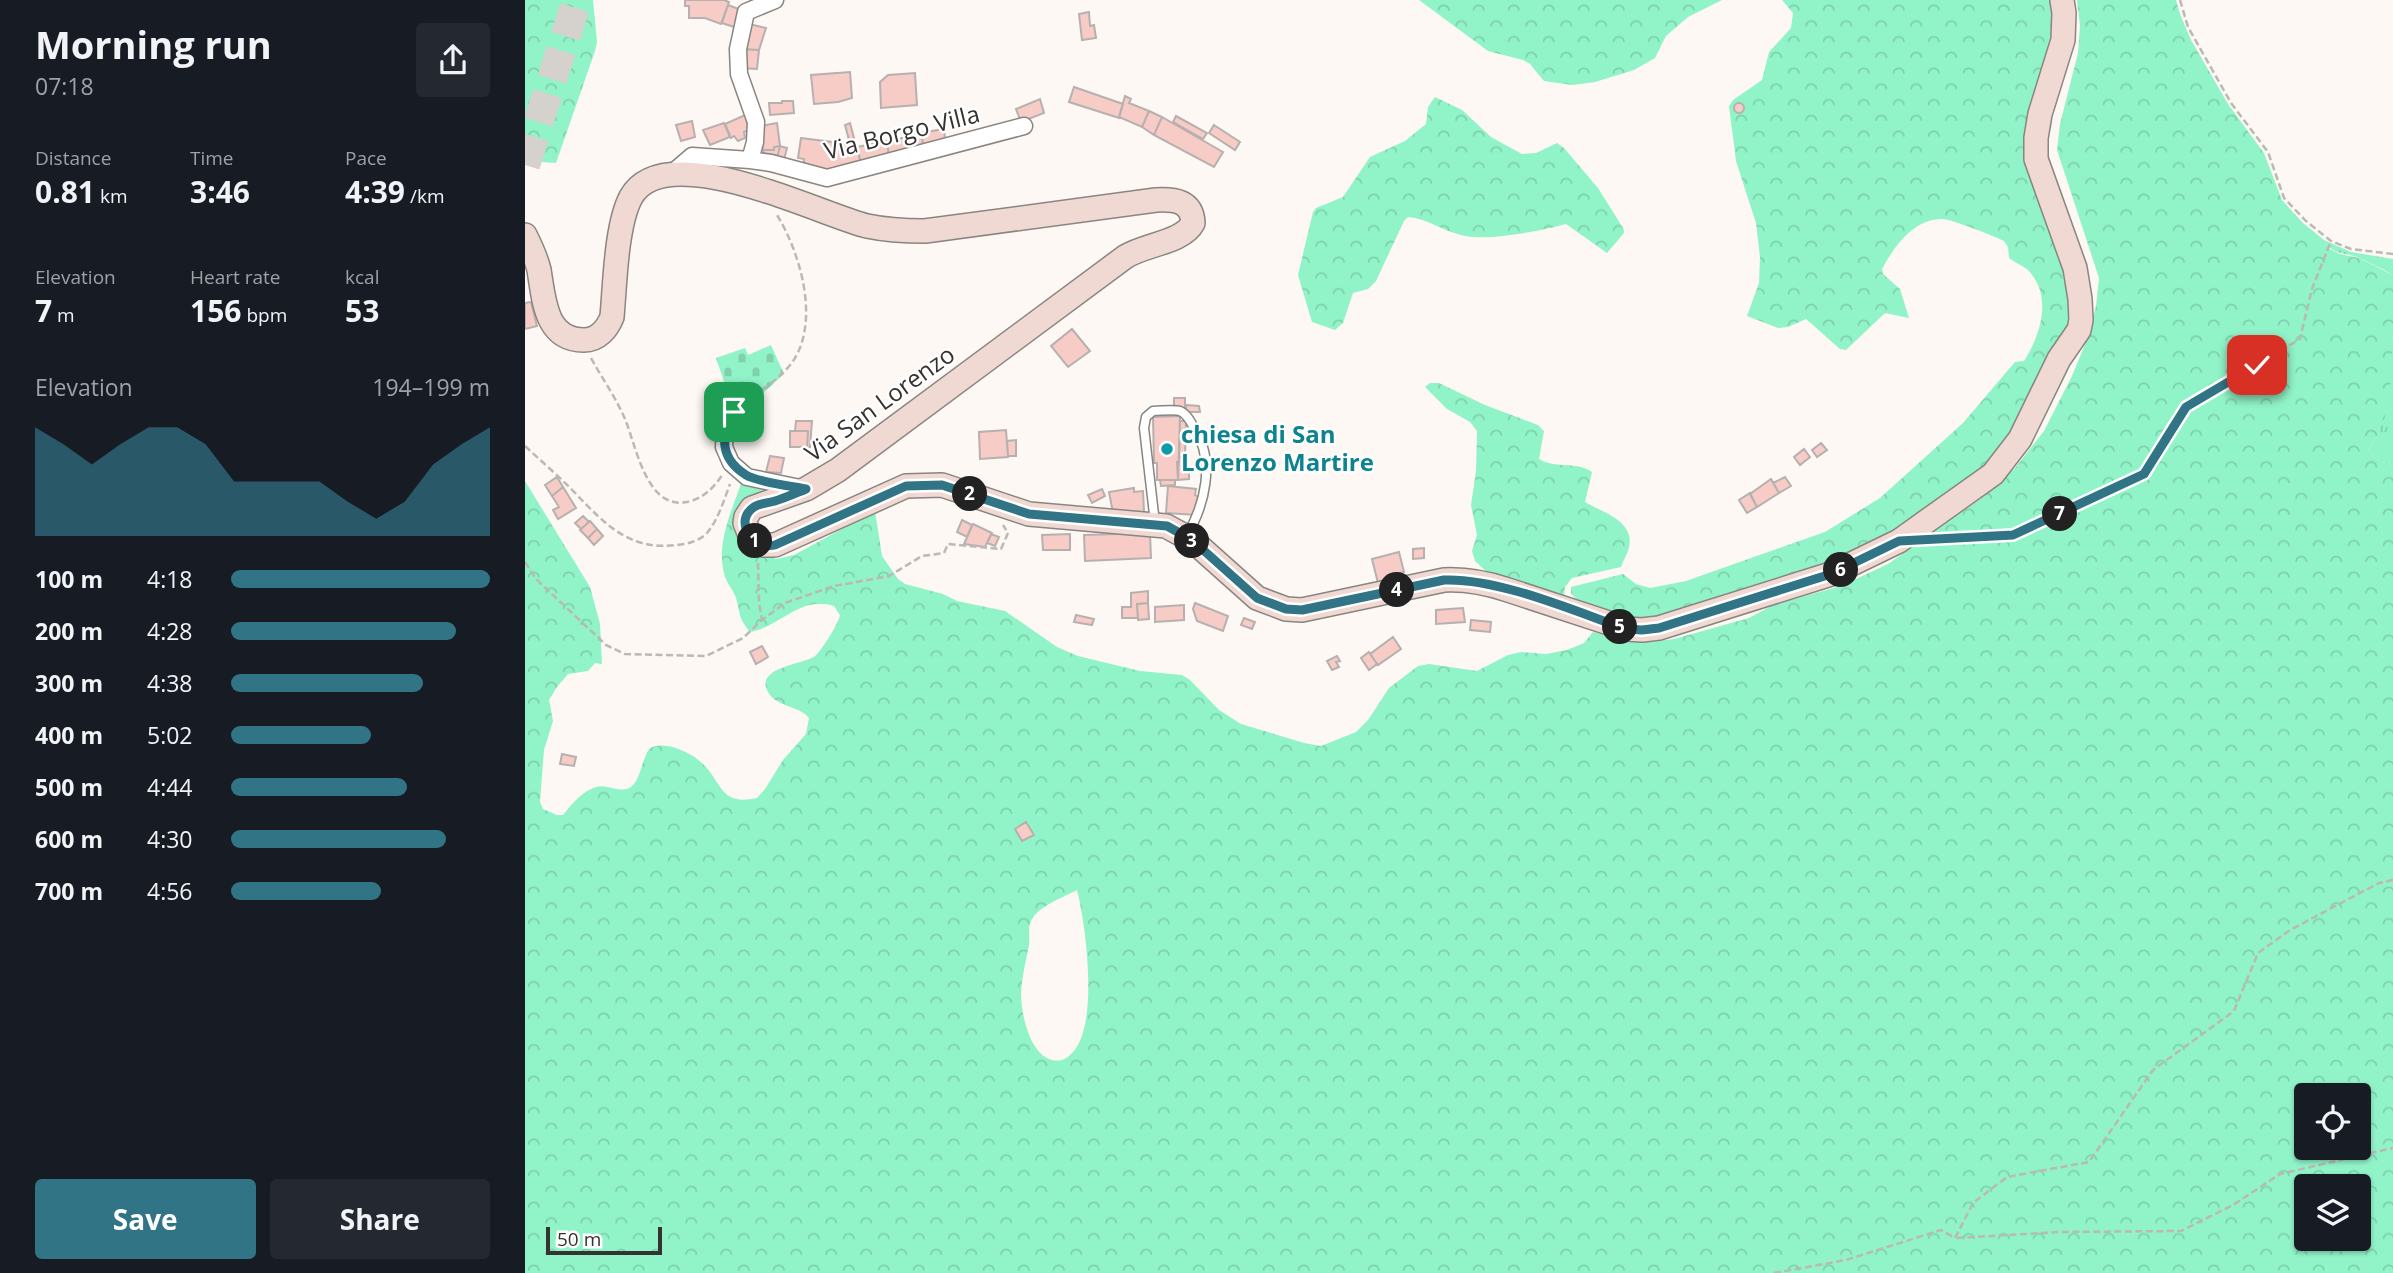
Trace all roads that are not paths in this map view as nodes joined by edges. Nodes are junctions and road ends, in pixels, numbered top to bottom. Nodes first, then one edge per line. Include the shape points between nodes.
1 (775, 0) edge
2 (2062, 0) edge
3 (1024, 126) dead end
4 (750, 160) junction
5 (670, 175) junction
6 (525, 235) edge
7 (734, 412) road end
8 (806, 489) junction
9 (1155, 523) junction
10 (1186, 537) junction

1 - 4 street via 746,12 738,49 739,74 756,122
2 - 10 street via 2063,40 2040,114 2036,159 2075,268 2079,330 2059,359 2019,439 1993,474 1899,541 1831,574 1642,630 1626,629 1489,584 1457,580 1302,610 1286,609 1257,598
3 - 4 street, Via Borgo Villa via 827,178
4 - 5 street, Via Borgo Villa via 692,156
5 - 6 street, Via San Lorenzo via 652,178 632,194 623,223 612,317 595,338 580,340 552,323 544,308 534,251
5 - 8 street, Via San Lorenzo via 732,180 865,225 901,231 1156,200 1180,201 1193,215 1193,223 1182,235 1125,257
7 - 8 street via 725,427 724,447 736,467 747,477
8 - 9 street, Via San Lorenzo via 749,512 746,528 751,538 775,545 906,486 942,485 1029,514
9 - 10 street
9 - 10 lane via 1146,418 1153,411 1179,411 1186,415 1206,452 1199,515

